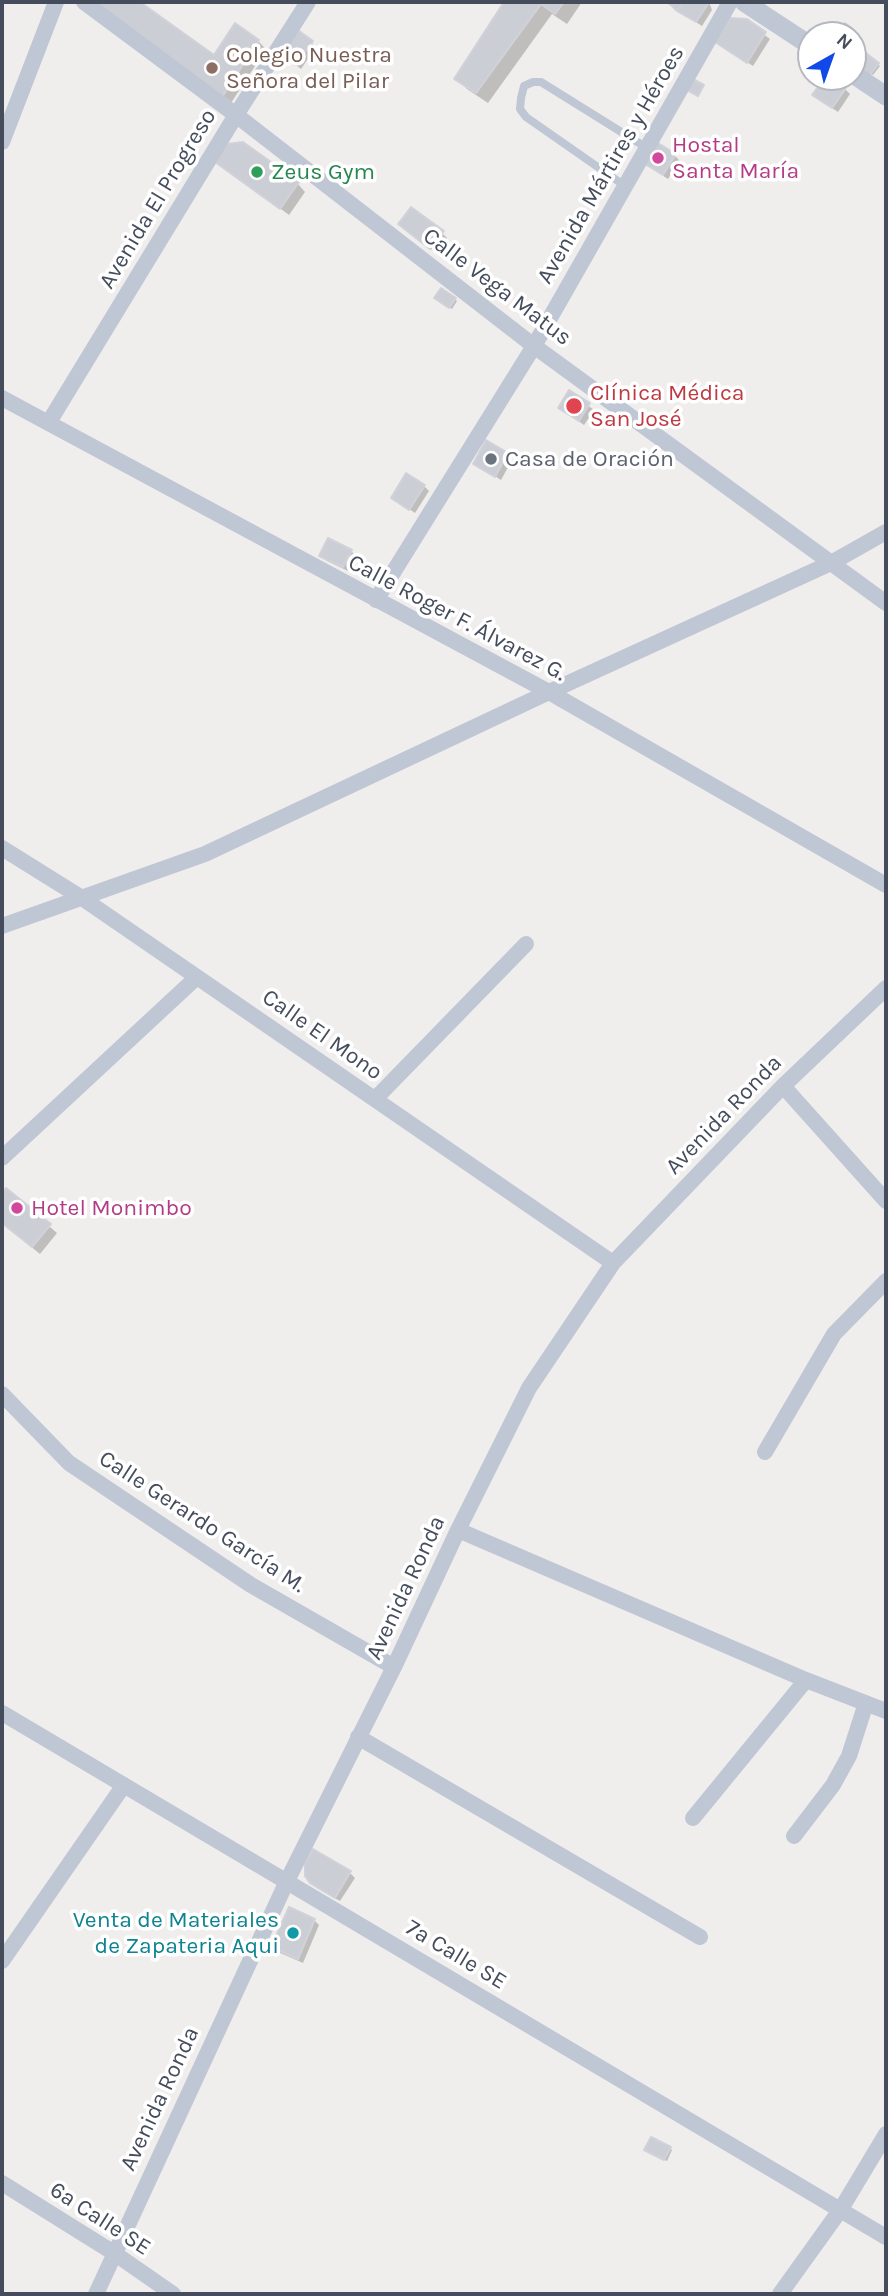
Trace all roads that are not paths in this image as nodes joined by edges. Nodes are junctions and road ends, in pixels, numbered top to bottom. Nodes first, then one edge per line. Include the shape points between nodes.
1 (56, 2) edge
2 (84, 2) edge
3 (308, 2) edge
4 (730, 2) edge
5 (744, 2) edge
6 (797, 37) edge
7 (867, 83) edge
8 (886, 96) edge
9 (236, 115) junction
10 (2, 142) edge
11 (647, 148) junction
12 (625, 186) junction
13 (534, 345) junction
14 (2, 398) edge
15 (49, 422) junction
16 (886, 532) edge
17 (831, 563) junction
18 (376, 600) junction
19 (886, 603) edge
20 (549, 692) junction
21 (2, 848) edge
22 (886, 885) edge
23 (82, 898) junction
24 (2, 926) edge
25 (526, 944) dead end
26 (197, 977) junction
27 (886, 988) edge
28 (783, 1086) junction
29 (375, 1099) junction
30 (2, 1158) edge
31 (886, 1201) edge
32 (613, 1263) junction
33 (886, 1281) edge
34 (2, 1394) edge
35 (765, 1452) dead end
36 (457, 1530) junction
37 (394, 1667) junction
38 (806, 1680) junction
39 (866, 1703) junction
40 (886, 1711) edge
41 (2, 1713) edge
42 (358, 1737) junction
43 (124, 1785) junction
44 (693, 1818) dead end
45 (794, 1836) dead end
46 (287, 1881) junction
47 (700, 1937) dead end
48 (8, 1938) edge
49 (2, 1961) edge
50 (886, 2134) edge
51 (2, 2183) edge
52 (841, 2209) junction
53 (886, 2237) edge
54 (114, 2253) junction
55 (96, 2294) edge
56 (173, 2294) edge
57 (780, 2294) edge

1 - 10 street
2 - 9 street, Calle Vega Matus
3 - 9 street, Avenida El Progreso
4 - 11 street, Avenida Mártires y Héroes
5 - 6 street
7 - 8 street
9 - 13 street, Calle Vega Matus
9 - 15 street, Avenida El Progreso
11 - 12 street, Avenida Mártires y Héroes
11 - 12 lane via 541,82 524,86 520,109 526,117
12 - 13 street, Avenida Mártires y Héroes
13 - 17 street, Calle Vega Matus
13 - 18 street, Avenida Mártires y Héroes
14 - 15 street, Calle Roger F. Álvarez G.
15 - 18 street, Calle Roger F. Álvarez G.
16 - 17 street
17 - 19 street, Calle Vega Matus
17 - 20 street
18 - 20 street, Calle Roger F. Álvarez G.
20 - 22 street, Calle Roger F. Álvarez G.
20 - 23 street via 205,854
21 - 23 street, Calle El Mono
23 - 24 street
23 - 26 street, Calle El Mono
25 - 29 street
26 - 29 street, Calle El Mono
26 - 30 street
27 - 28 street, Avenida Ronda
28 - 31 street
28 - 32 street, Avenida Ronda
29 - 32 street, Calle El Mono
32 - 36 street, Avenida Ronda via 529,1388
33 - 35 street via 834,1334
34 - 37 street, Calle Gerardo García M. via 80,1471 251,1585
36 - 37 street, Avenida Ronda
36 - 38 street
37 - 42 street, Avenida Ronda
38 - 39 street
38 - 44 street
39 - 40 street
39 - 45 street via 849,1756
41 - 43 street, 7a Calle SE
42 - 46 street, Avenida Ronda
42 - 47 street
43 - 46 street, 7a Calle SE
43 - 48 street
46 - 52 street, 7a Calle SE
46 - 54 street, Avenida Ronda
48 - 49 street
50 - 52 street
51 - 54 street, 6a Calle SE
52 - 53 street, 7a Calle SE
52 - 57 street
54 - 55 street, Avenida Ronda
54 - 56 street, 6a Calle SE

